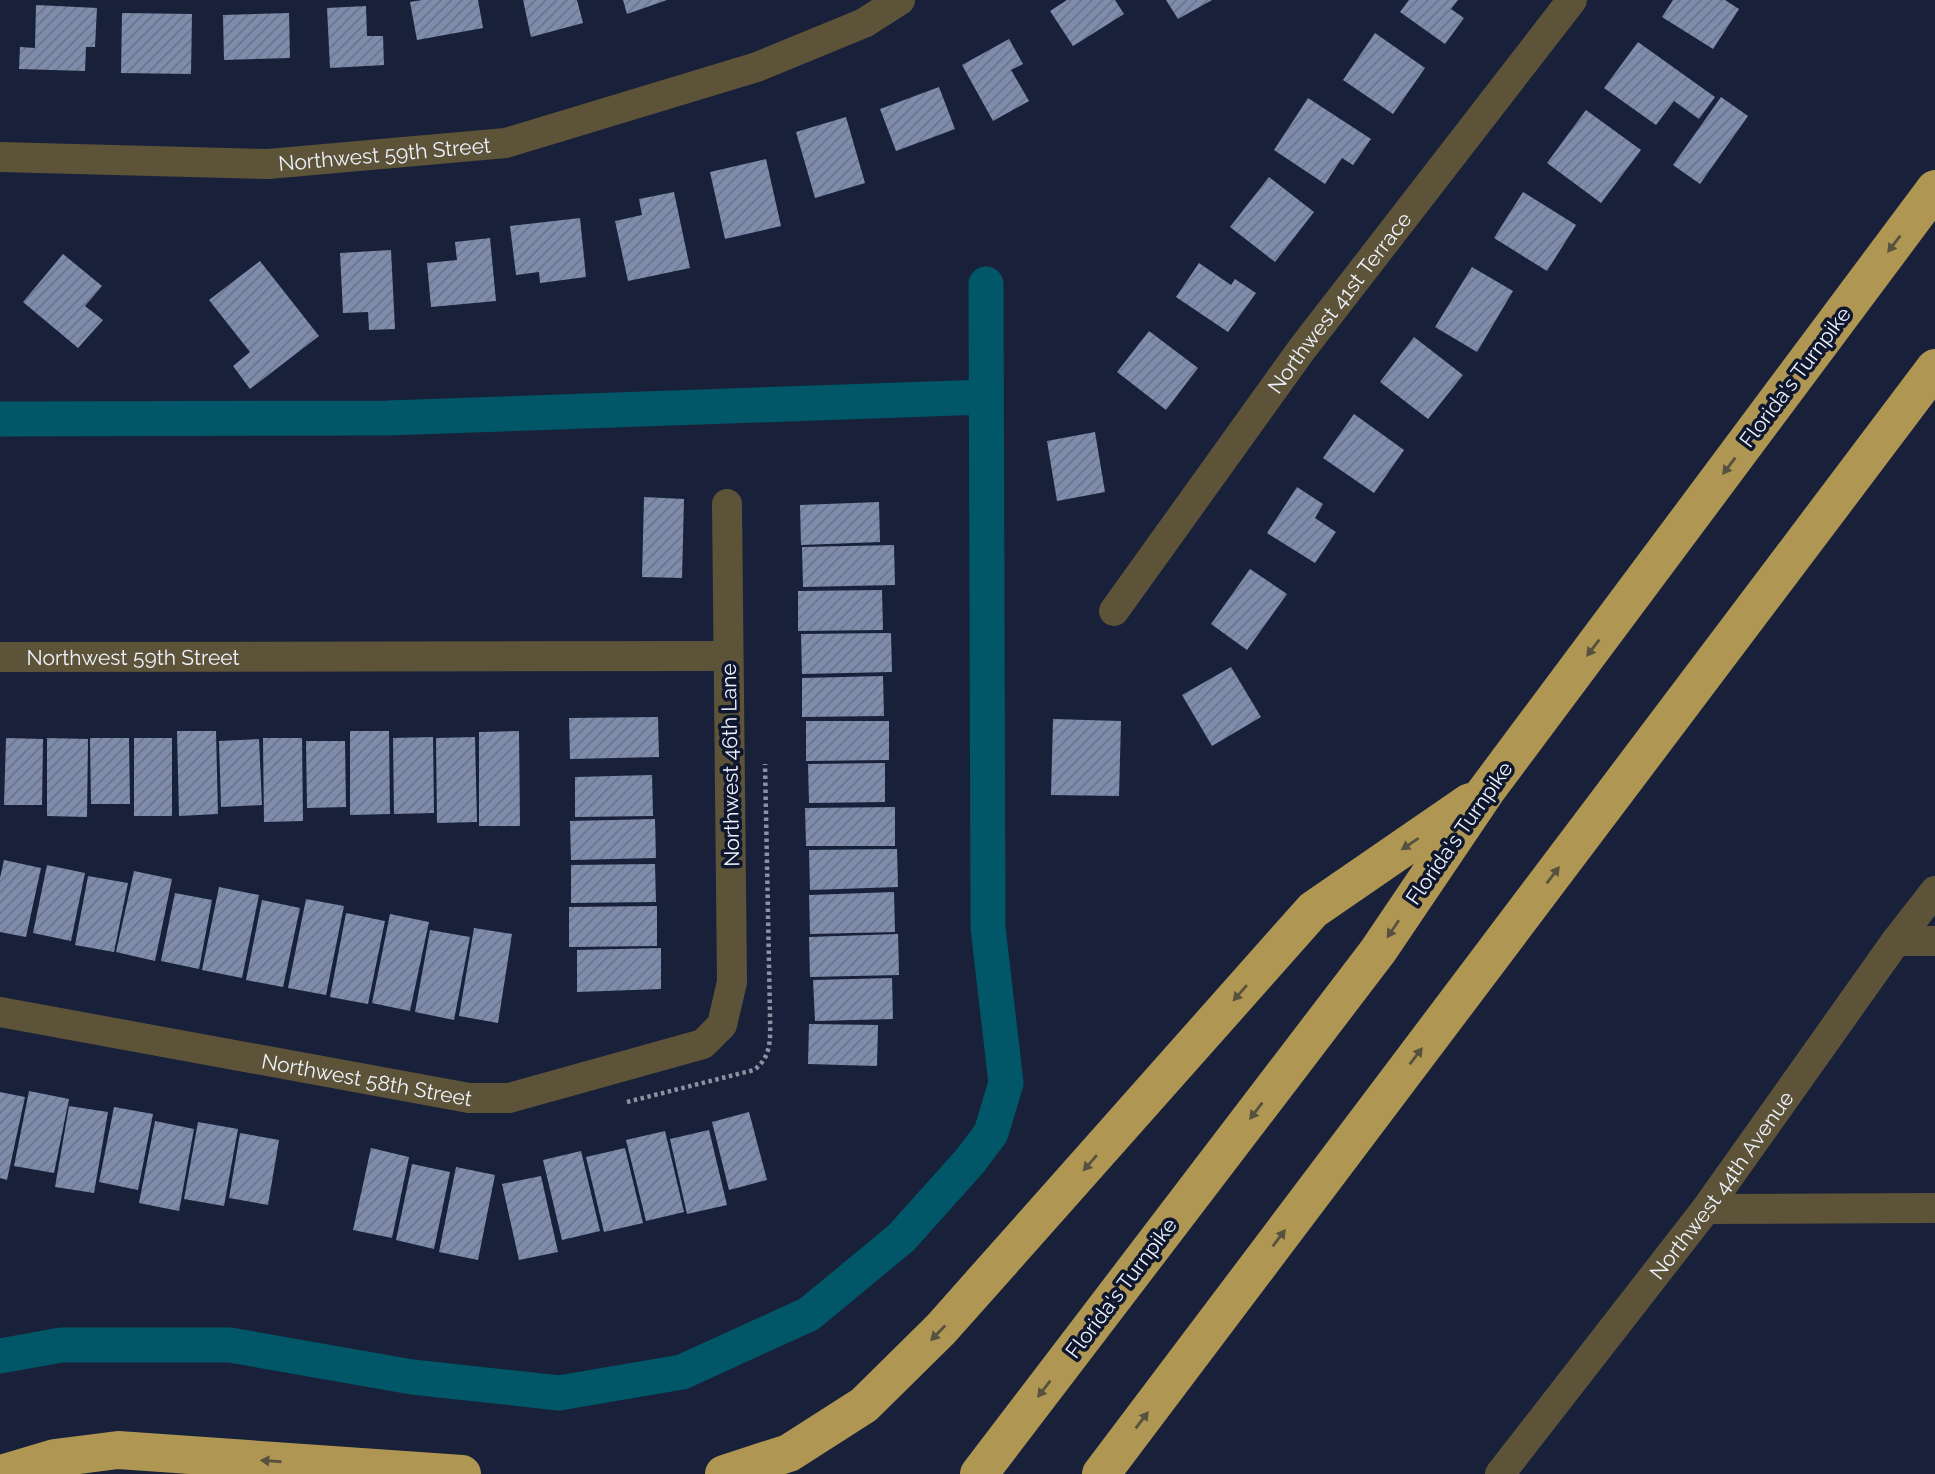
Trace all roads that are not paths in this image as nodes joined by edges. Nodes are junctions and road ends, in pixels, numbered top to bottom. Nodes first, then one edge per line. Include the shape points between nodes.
1 (900, 0) edge
2 (1572, 0) edge
3 (0, 157) edge
4 (1935, 189) edge
5 (1935, 368) edge
6 (727, 504) dead end
7 (1114, 611) dead end
8 (728, 656) junction
9 (0, 657) edge
10 (1486, 791) junction
11 (1935, 891) edge
12 (1896, 941) junction
13 (1935, 941) edge
14 (0, 1012) edge
15 (722, 1025) joint
16 (1935, 1208) edge
17 (1706, 1209) junction
18 (1, 1474) edge
19 (462, 1474) edge
20 (724, 1474) edge
21 (979, 1474) edge
22 (1101, 1474) edge
23 (1500, 1474) edge

1 - 3 street, Northwest 59th Street via 864,23 757,67 506,143 268,164
2 - 7 street, Northwest 41st Terrace via 1302,349
4 -> 10 highway, Florida's Turnpike
22 -> 5 highway
6 - 8 street, Northwest 46th Lane
8 - 9 street, Northwest 59th Street
8 - 15 street, Northwest 46th Lane via 732,982
10 -> 20 highway via 1313,910 950,1320 864,1405 789,1453
10 -> 21 highway, Florida's Turnpike via 1378,951
11 - 12 street, Northwest 44th Avenue
12 - 13 street
12 - 17 street, Northwest 44th Avenue
14 - 15 street, Northwest 58th Street via 468,1098 509,1098 704,1044
16 - 17 street
17 - 23 street, Northwest 44th Avenue
19 -> 18 highway via 118,1450 55,1458

